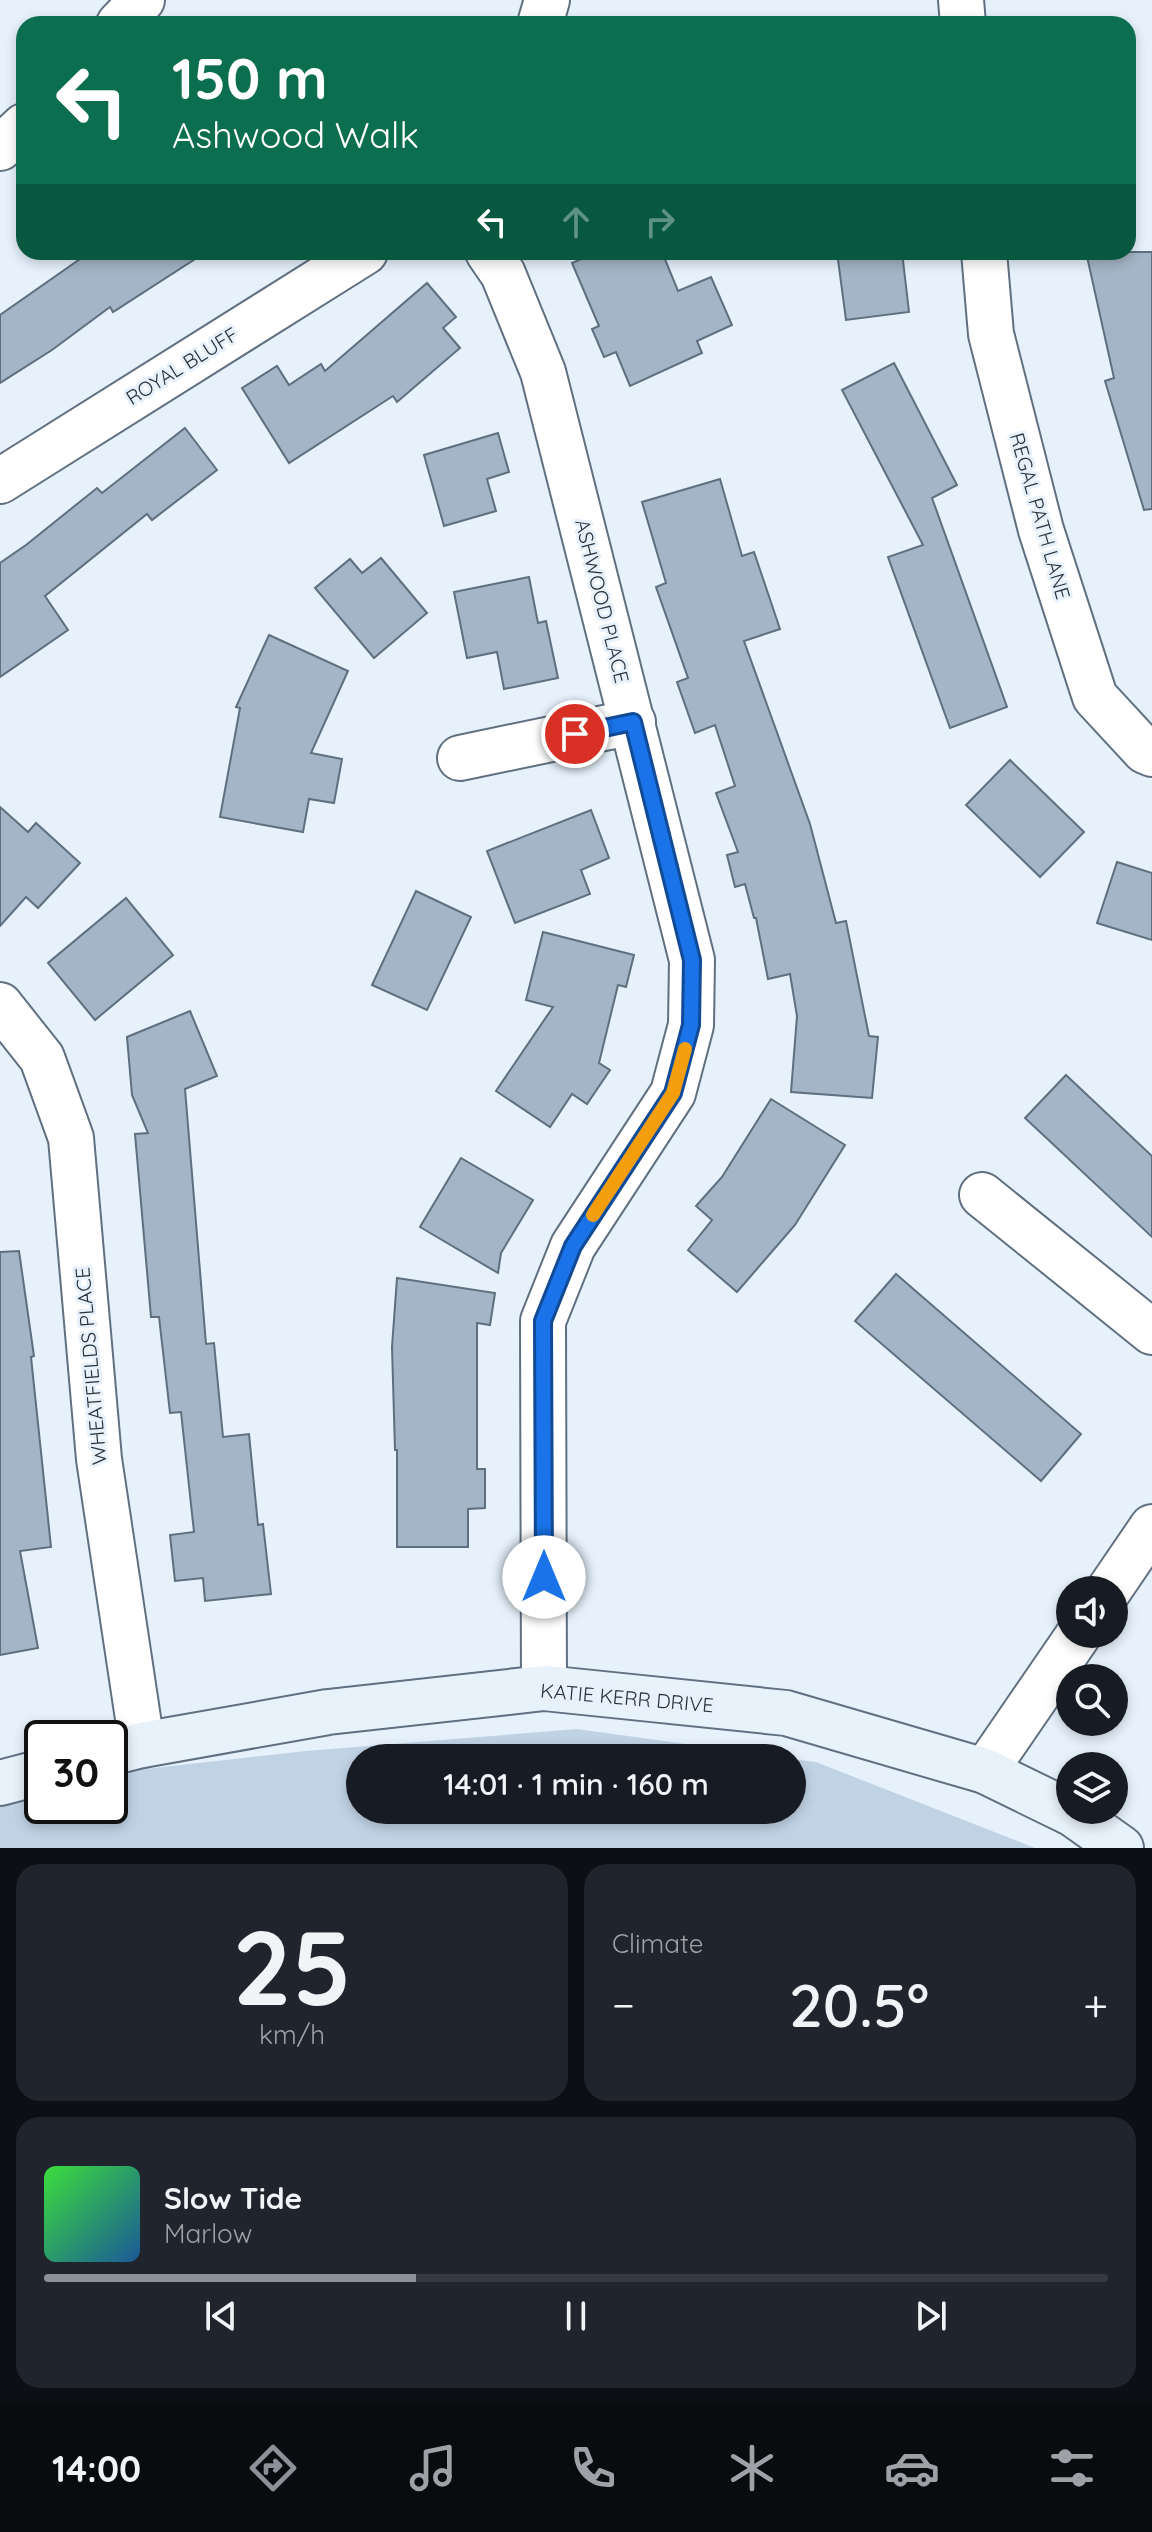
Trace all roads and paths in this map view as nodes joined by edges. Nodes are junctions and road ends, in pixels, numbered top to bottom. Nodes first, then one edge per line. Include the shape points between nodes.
1 (142, 0) edge
2 (127, 16) edge
3 (16, 133) edge
4 (0, 148) edge
5 (352, 260) edge
6 (493, 260) edge
7 (985, 260) edge
8 (0, 481) edge
9 (633, 722) junction
10 (1152, 754) edge
11 (460, 758) dead end
12 (0, 1005) edge
13 (982, 1195) dead end
14 (1152, 1332) edge
15 (1152, 1527) edge
16 (1119, 1576) edge
17 (1069, 1648) edge
18 (544, 1688) junction
19 (123, 1720) edge
20 (128, 1749) edge
21 (985, 1771) junction
22 (24, 1777) edge
23 (0, 1783) edge
24 (1121, 1848) edge

1 - 2 street
3 - 4 street
5 - 8 street, ROYAL BLUFF
6 - 9 street, ASHWOOD PLACE via 543,372
7 - 10 street, REGAL PATH LANE via 991,334 1041,530 1095,697
9 - 11 street
9 - 18 street, ASHWOOD PLACE via 692,960 691,1025 673,1093 573,1246 543,1321
12 - 19 street, WHEATFIELDS PLACE via 42,1058 71,1138
13 - 14 street
15 - 16 street
17 - 21 street
18 - 20 street, KATIE KERR DRIVE via 328,1712
18 - 21 street, KATIE KERR DRIVE via 786,1713
21 - 24 street, KATIE KERR DRIVE via 1073,1814
22 - 23 street

